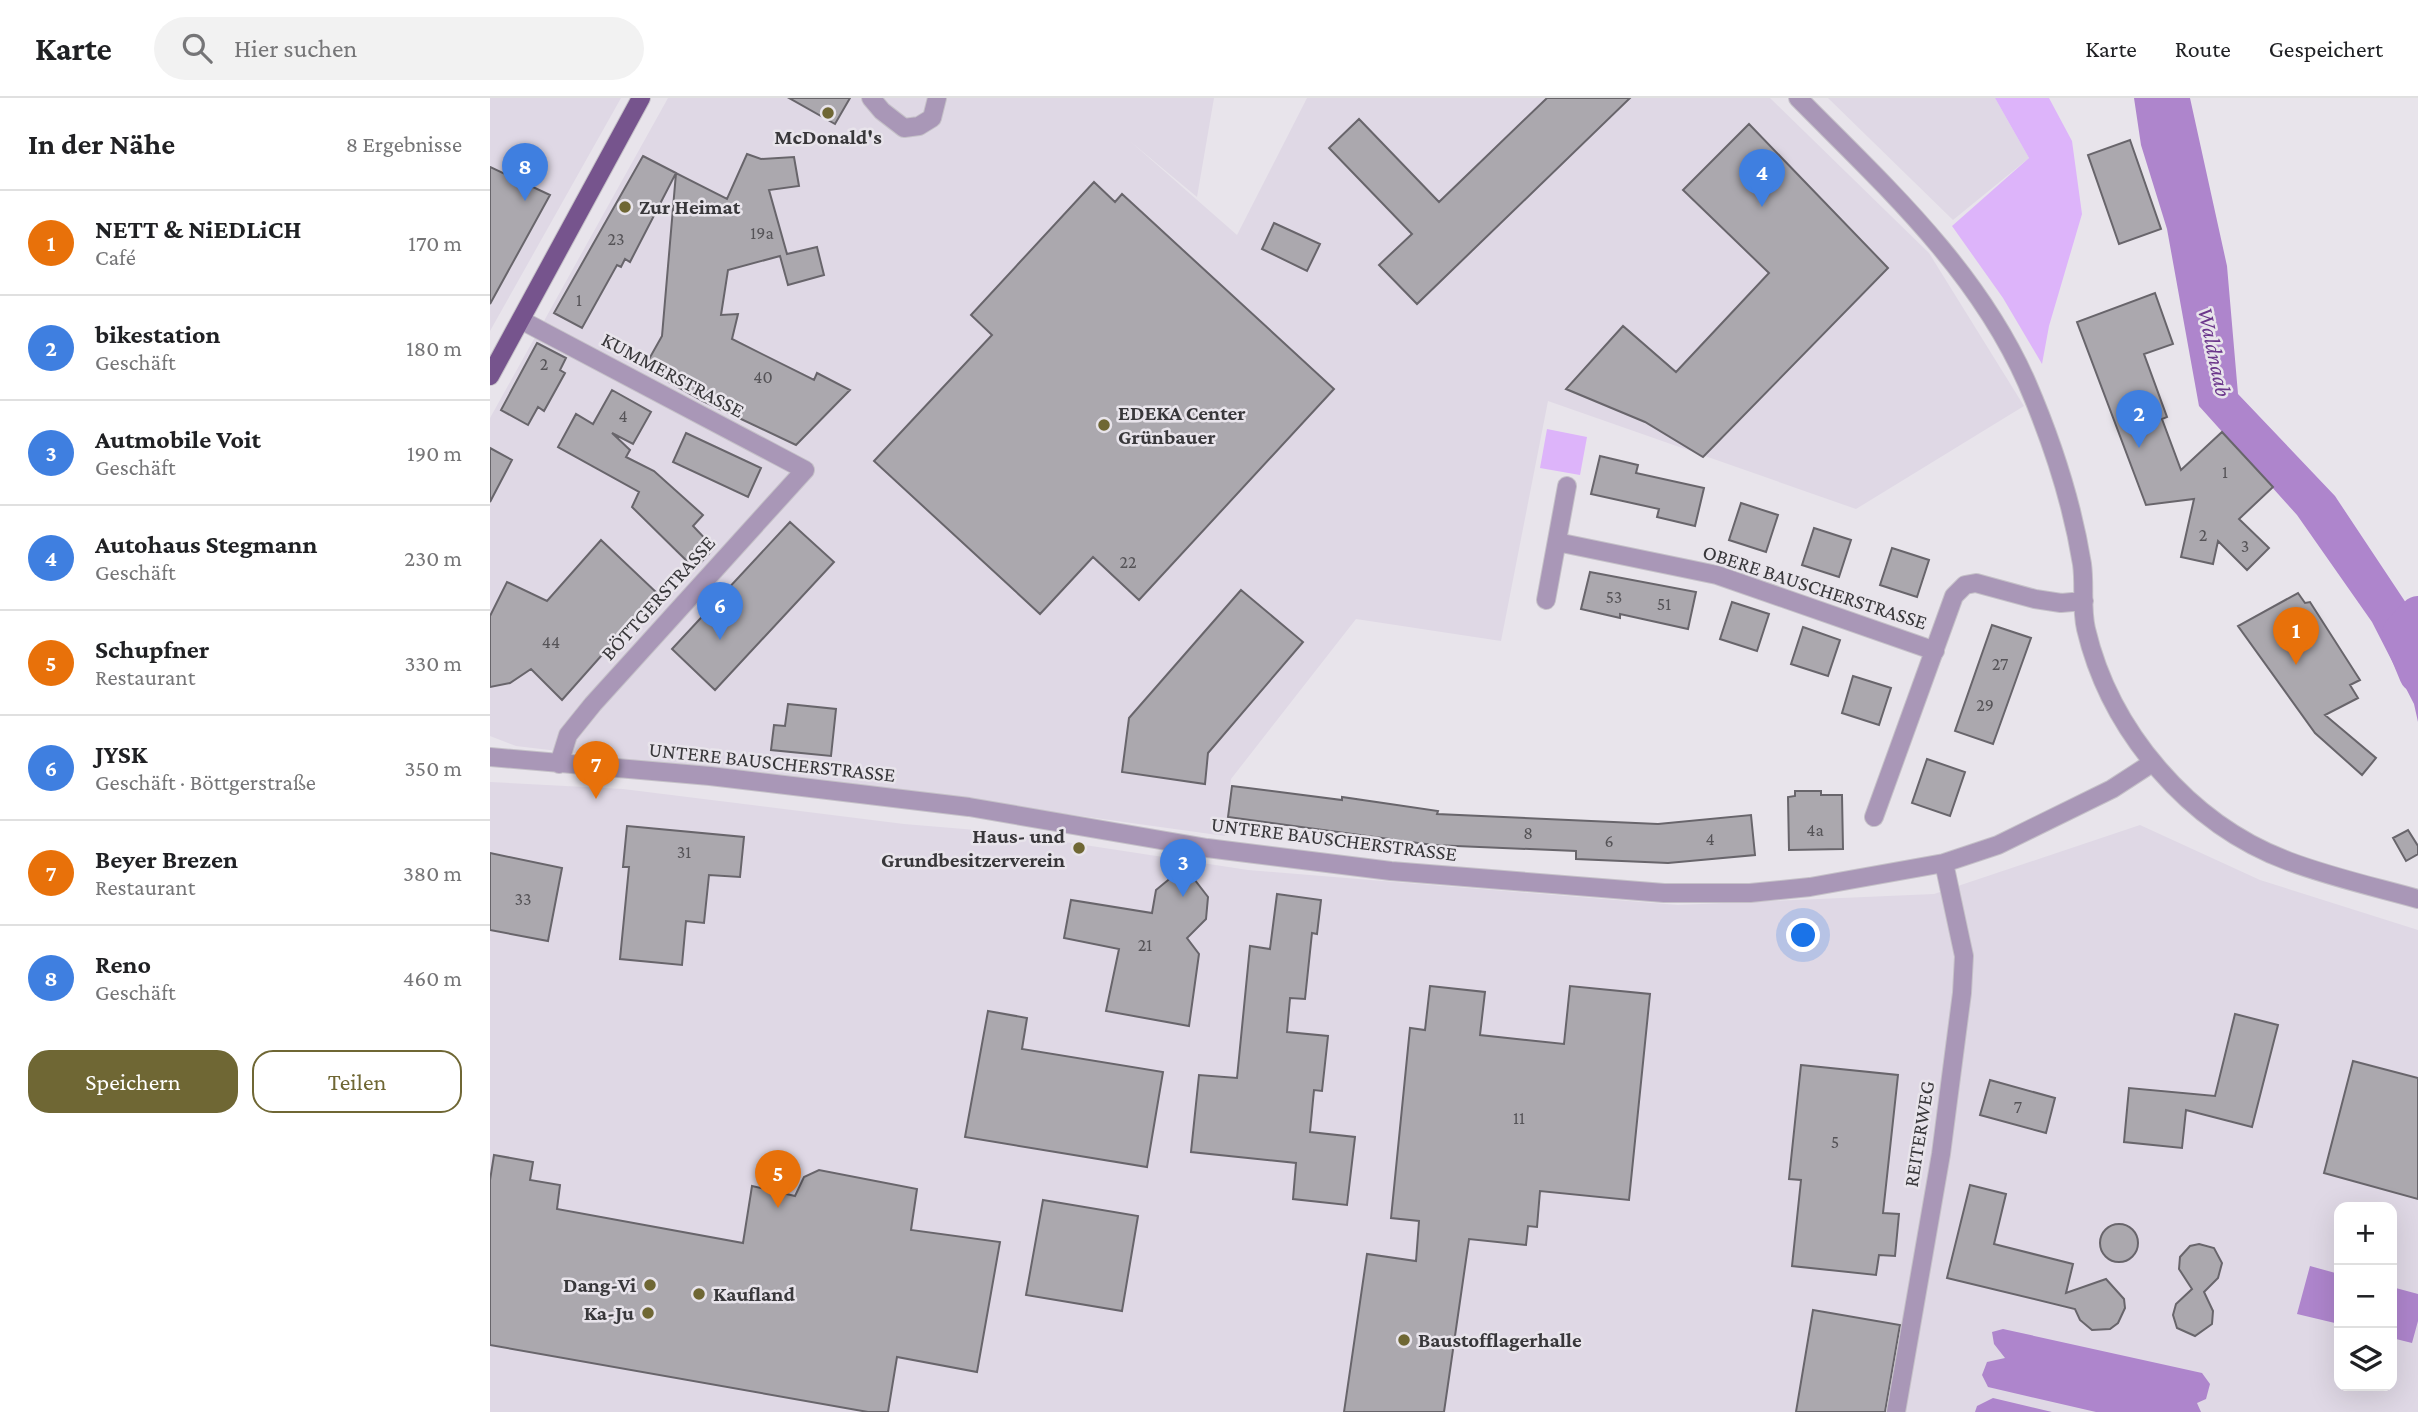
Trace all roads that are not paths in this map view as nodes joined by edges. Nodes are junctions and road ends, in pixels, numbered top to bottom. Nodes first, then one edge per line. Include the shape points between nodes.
1 (641, 98) edge
2 (872, 98) edge
3 (937, 98) edge
4 (1798, 98) edge
5 (520, 320) junction
6 (490, 376) edge
7 (805, 470) joint
8 (1567, 486) dead end
9 (1557, 542) junction
10 (1546, 600) dead end
11 (2084, 601) junction
12 (1935, 651) junction
13 (490, 757) edge
14 (2152, 763) junction
15 (559, 764) junction
16 (1874, 817) dead end
17 (1944, 863) junction
18 (2418, 900) edge
19 (1896, 1412) edge

1 - 5 main road
2 - 3 street via 904,128 932,118
4 - 11 street via 1934,236 1983,303 2026,380 2069,499
5 - 6 main road
5 - 7 street, KUMMERSTRASSE
7 - 15 street, BÖTTGERSTRASSE via 593,704 568,735
8 - 9 street
9 - 10 street
9 - 12 street, OBERE BAUSCHERSTRASSE via 1717,575
11 - 12 street, OBERE BAUSCHERSTRASSE via 2061,603 1976,583 1965,585 1954,596
11 - 14 street via 2086,628 2108,695
12 - 16 street, OBERE BAUSCHERSTRASSE
13 - 15 street, UNTERE BAUSCHERSTRASSE
14 - 17 street, UNTERE BAUSCHERSTRASSE via 2112,789 1998,845
14 - 18 street via 2202,812 2276,855
15 - 17 street, UNTERE BAUSCHERSTRASSE via 710,776 970,807 1207,848 1391,870 1664,893 1750,893 1810,887
17 - 19 street, REITERWEG via 1964,957 1962,993 1941,1154

